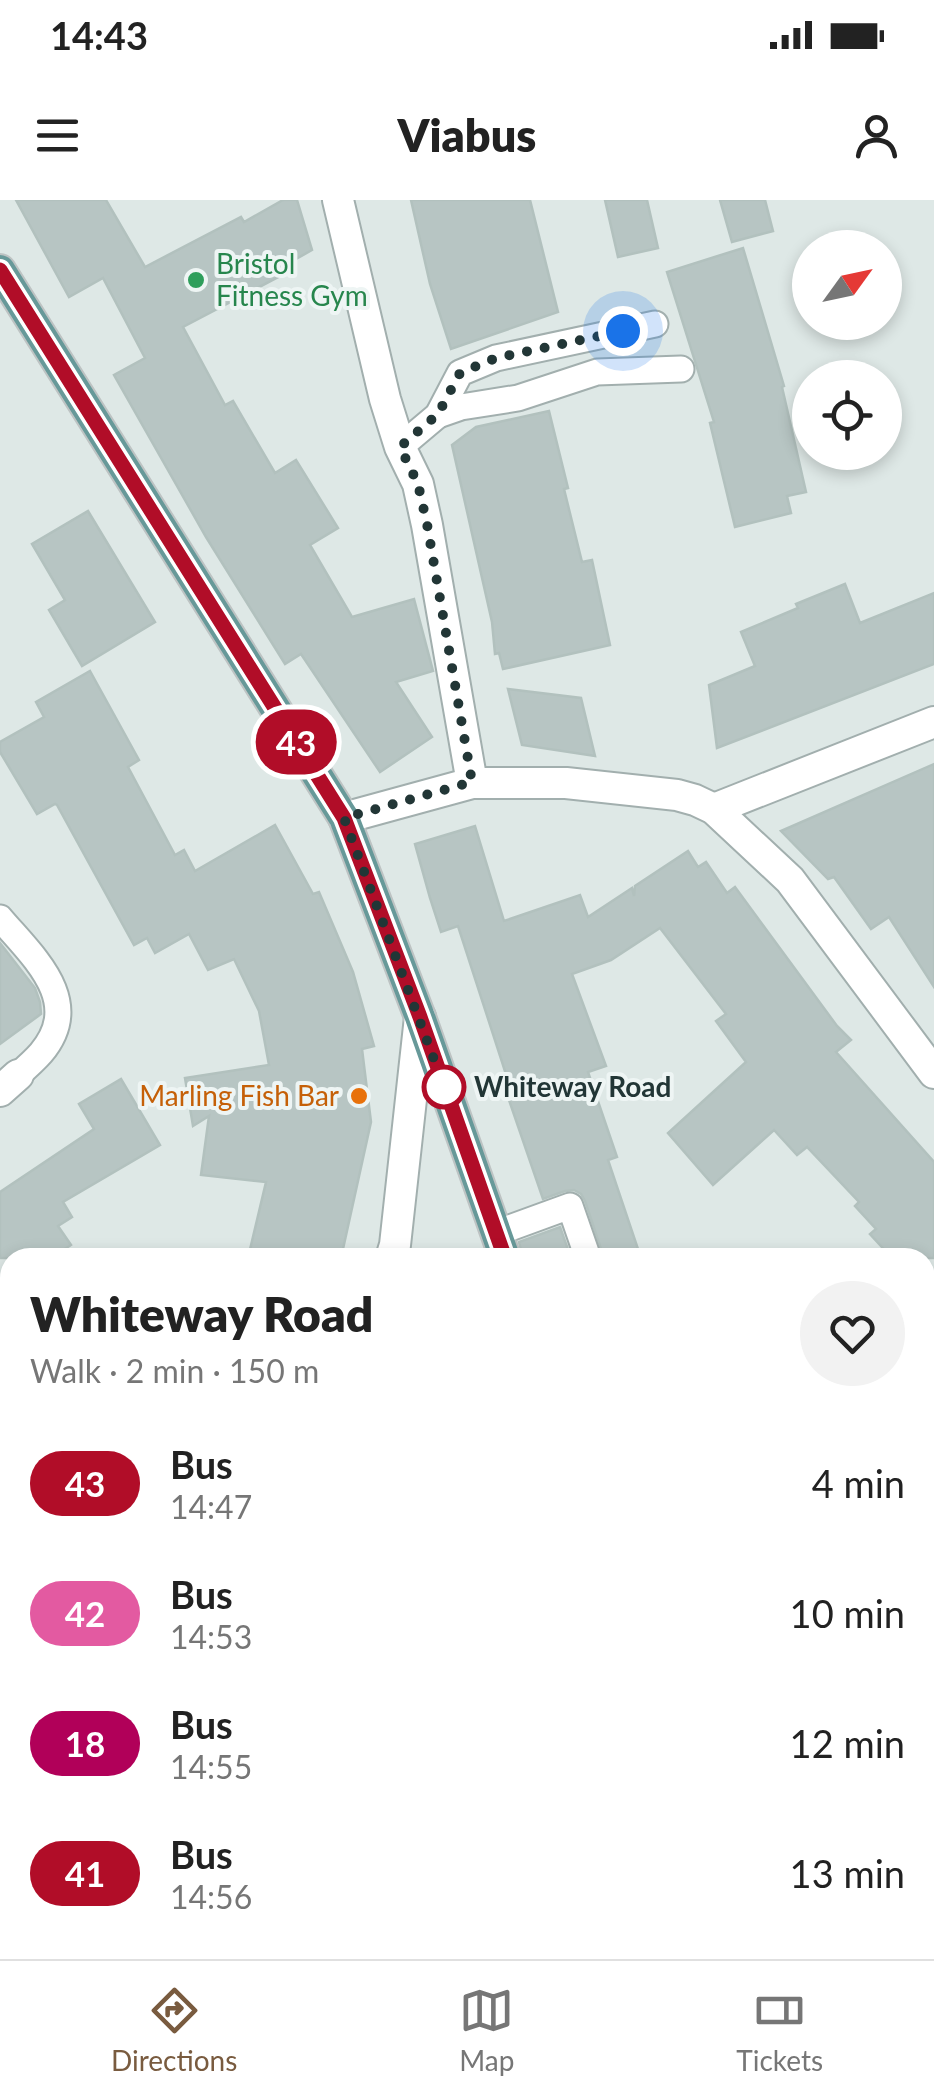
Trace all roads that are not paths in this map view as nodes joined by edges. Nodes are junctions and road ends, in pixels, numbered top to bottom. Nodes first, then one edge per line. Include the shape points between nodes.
1 (338, 200) edge
2 (0, 270) edge
3 (654, 324) dead end
4 (681, 369) dead end
5 (438, 414) junction
6 (400, 447) junction
7 (934, 722) edge
8 (472, 782) junction
9 (714, 810) junction
10 (344, 818) junction
11 (0, 918) edge
12 (420, 1017) junction
13 (934, 1073) edge
14 (9, 1083) edge
15 (500, 1245) edge
16 (393, 1248) edge
17 (585, 1248) edge

1 - 6 street
2 - 10 main road
3 - 5 lane via 478,365 460,373
4 - 5 lane via 597,372
5 - 6 lane
6 - 8 street via 427,524
7 - 9 street
8 - 9 street via 566,782 659,793
8 - 10 street
9 - 13 street via 806,898
10 - 12 main road
11 - 14 lane via 47,974 59,1016 42,1052
12 - 15 main road
12 - 16 street
15 - 17 lane via 570,1206

